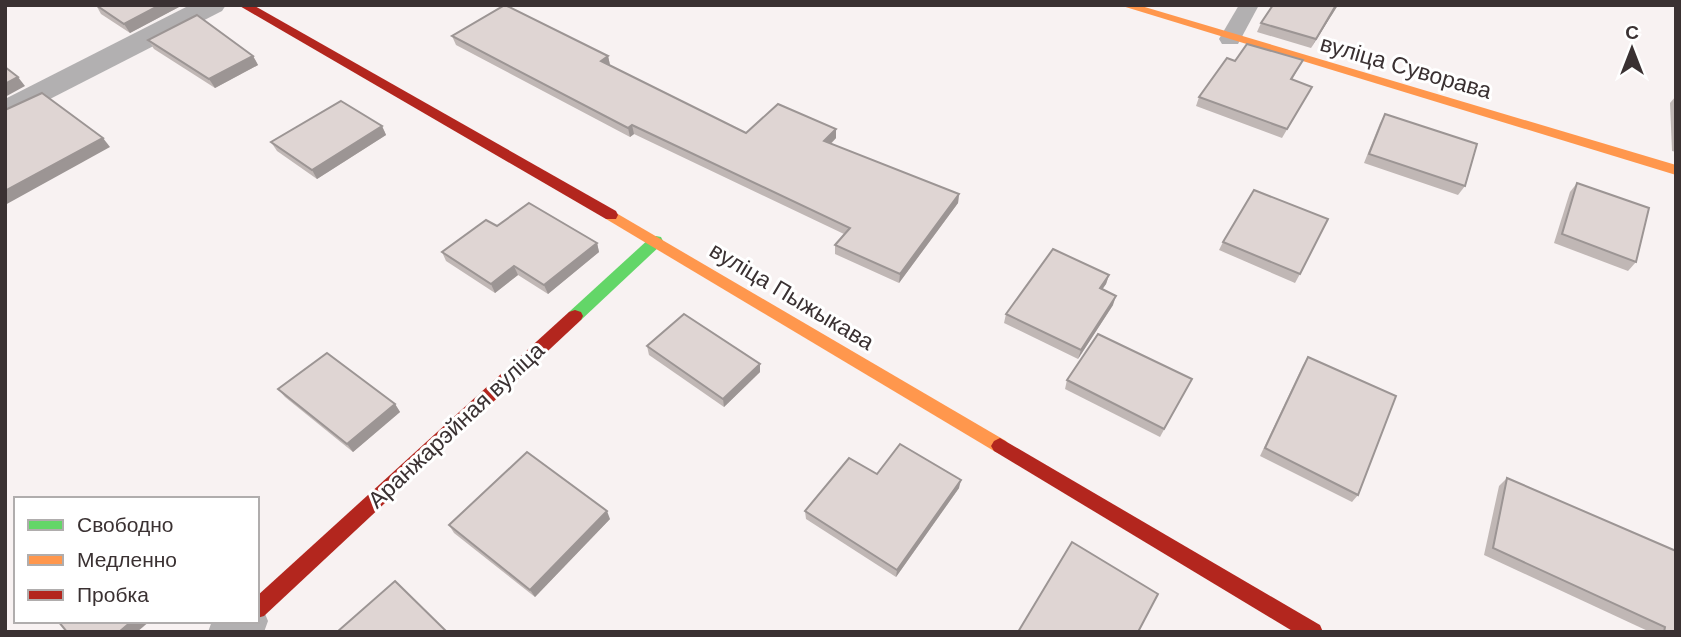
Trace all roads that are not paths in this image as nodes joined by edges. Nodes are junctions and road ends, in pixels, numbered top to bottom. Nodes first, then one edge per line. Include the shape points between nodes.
1 (212, 5) edge
2 (244, 5) edge
3 (1125, 5) edge
4 (1249, 5) edge
5 (1230, 39) junction
6 (5, 112) edge
7 (1676, 170) edge
8 (656, 241) junction
9 (259, 607) edge
10 (1312, 632) edge

1 - 6 street
2 - 8 street, вуліца Пыжыкава
3 - 5 street, вуліца Суворава
4 - 5 lane
5 - 7 street, вуліца Суворава
8 - 9 street, Аранжарэйная вуліца
8 - 10 street, вуліца Пыжыкава

